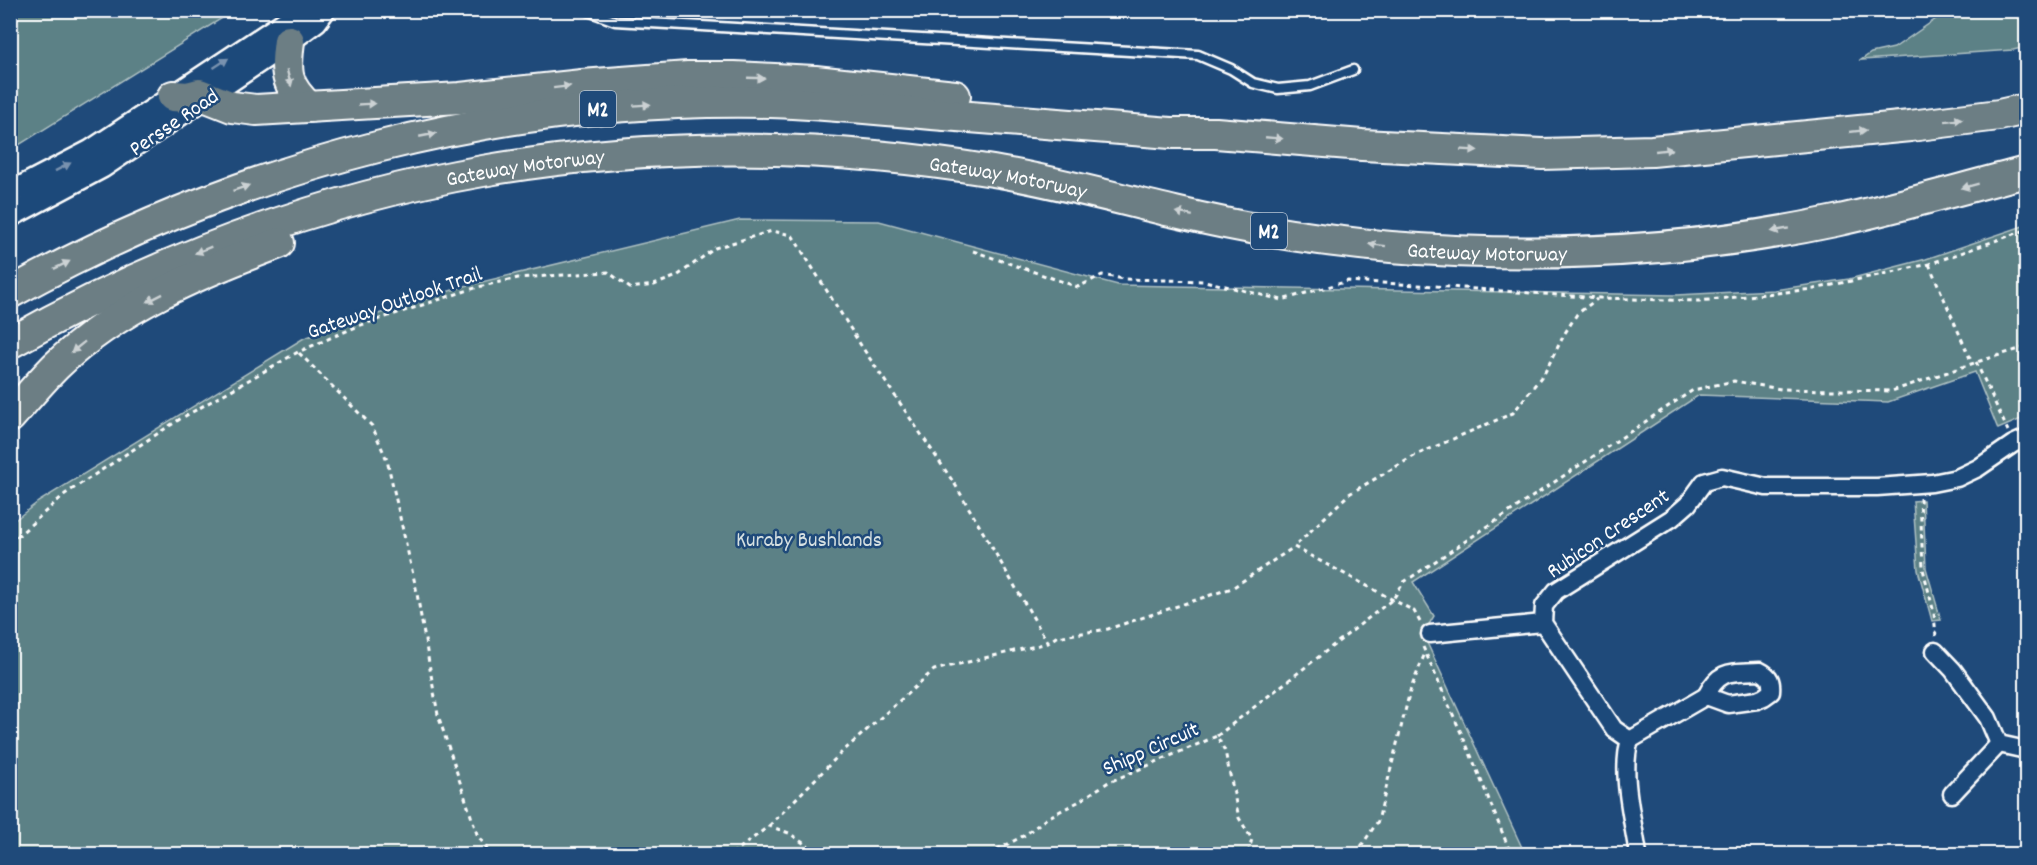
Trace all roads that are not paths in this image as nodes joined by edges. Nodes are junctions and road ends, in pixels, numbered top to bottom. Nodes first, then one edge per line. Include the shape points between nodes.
1 (304, 10) edge
2 (324, 10) edge
3 (585, 10) edge
4 (289, 41) junction
5 (1353, 70) dead end
6 (173, 96) junction
7 (208, 97) junction
8 (309, 107) junction
9 (2026, 109) edge
10 (1216, 133) junction
11 (2026, 171) edge
12 (418, 183) junction
13 (10, 193) edge
14 (10, 216) edge
15 (10, 293) edge
16 (10, 343) edge
17 (10, 417) edge
18 (2020, 441) edge
19 (1543, 623) junction
20 (1430, 634) road end
21 (1935, 651) road end
22 (1706, 696) dead end
23 (1630, 740) junction
24 (1999, 744) junction
25 (2026, 750) edge
26 (1952, 794) dead end
27 (1638, 855) edge

6 -> 1 street, Persse Road
2 - 4 street, Persse Road
3 - 5 lane via 615,21 1198,55 1253,83 1278,89 1310,86
4 - 7 street, Persse Road
4 -> 8 highway via 288,79 295,94
6 - 7 highway
13 -> 6 street, Persse Road via 72,162
7 - 8 highway via 243,110
7 - 14 street, Persse Road via 86,178
8 -> 10 highway via 460,98 647,79 734,77 869,86 1164,119
10 -> 9 highway, Gateway Motorway / M2 via 1542,154 1652,151
15 -> 10 highway, Gateway Motorway / M2 via 102,245 234,190 371,148 522,118 652,105 771,102 1171,133
11 -> 12 highway, Gateway Motorway / M2 via 1835,221 1731,239 1606,251 1533,252 1389,247 1309,237 998,172 853,153 724,148 650,151 552,159
12 -> 16 highway, Gateway Motorway / M2 via 315,211 219,244 104,293
12 -> 17 highway via 394,202 252,253 126,313 57,365
18 - 19 street, Rubicon Crescent via 1958,478 1919,484 1766,487 1722,477 1704,482 1672,518 1556,591 1544,606
19 - 20 street
19 - 23 street via 1614,729
21 - 24 street via 1988,718
22 - 23 street
23 - 27 street via 1626,771
24 - 25 street
24 - 26 street

